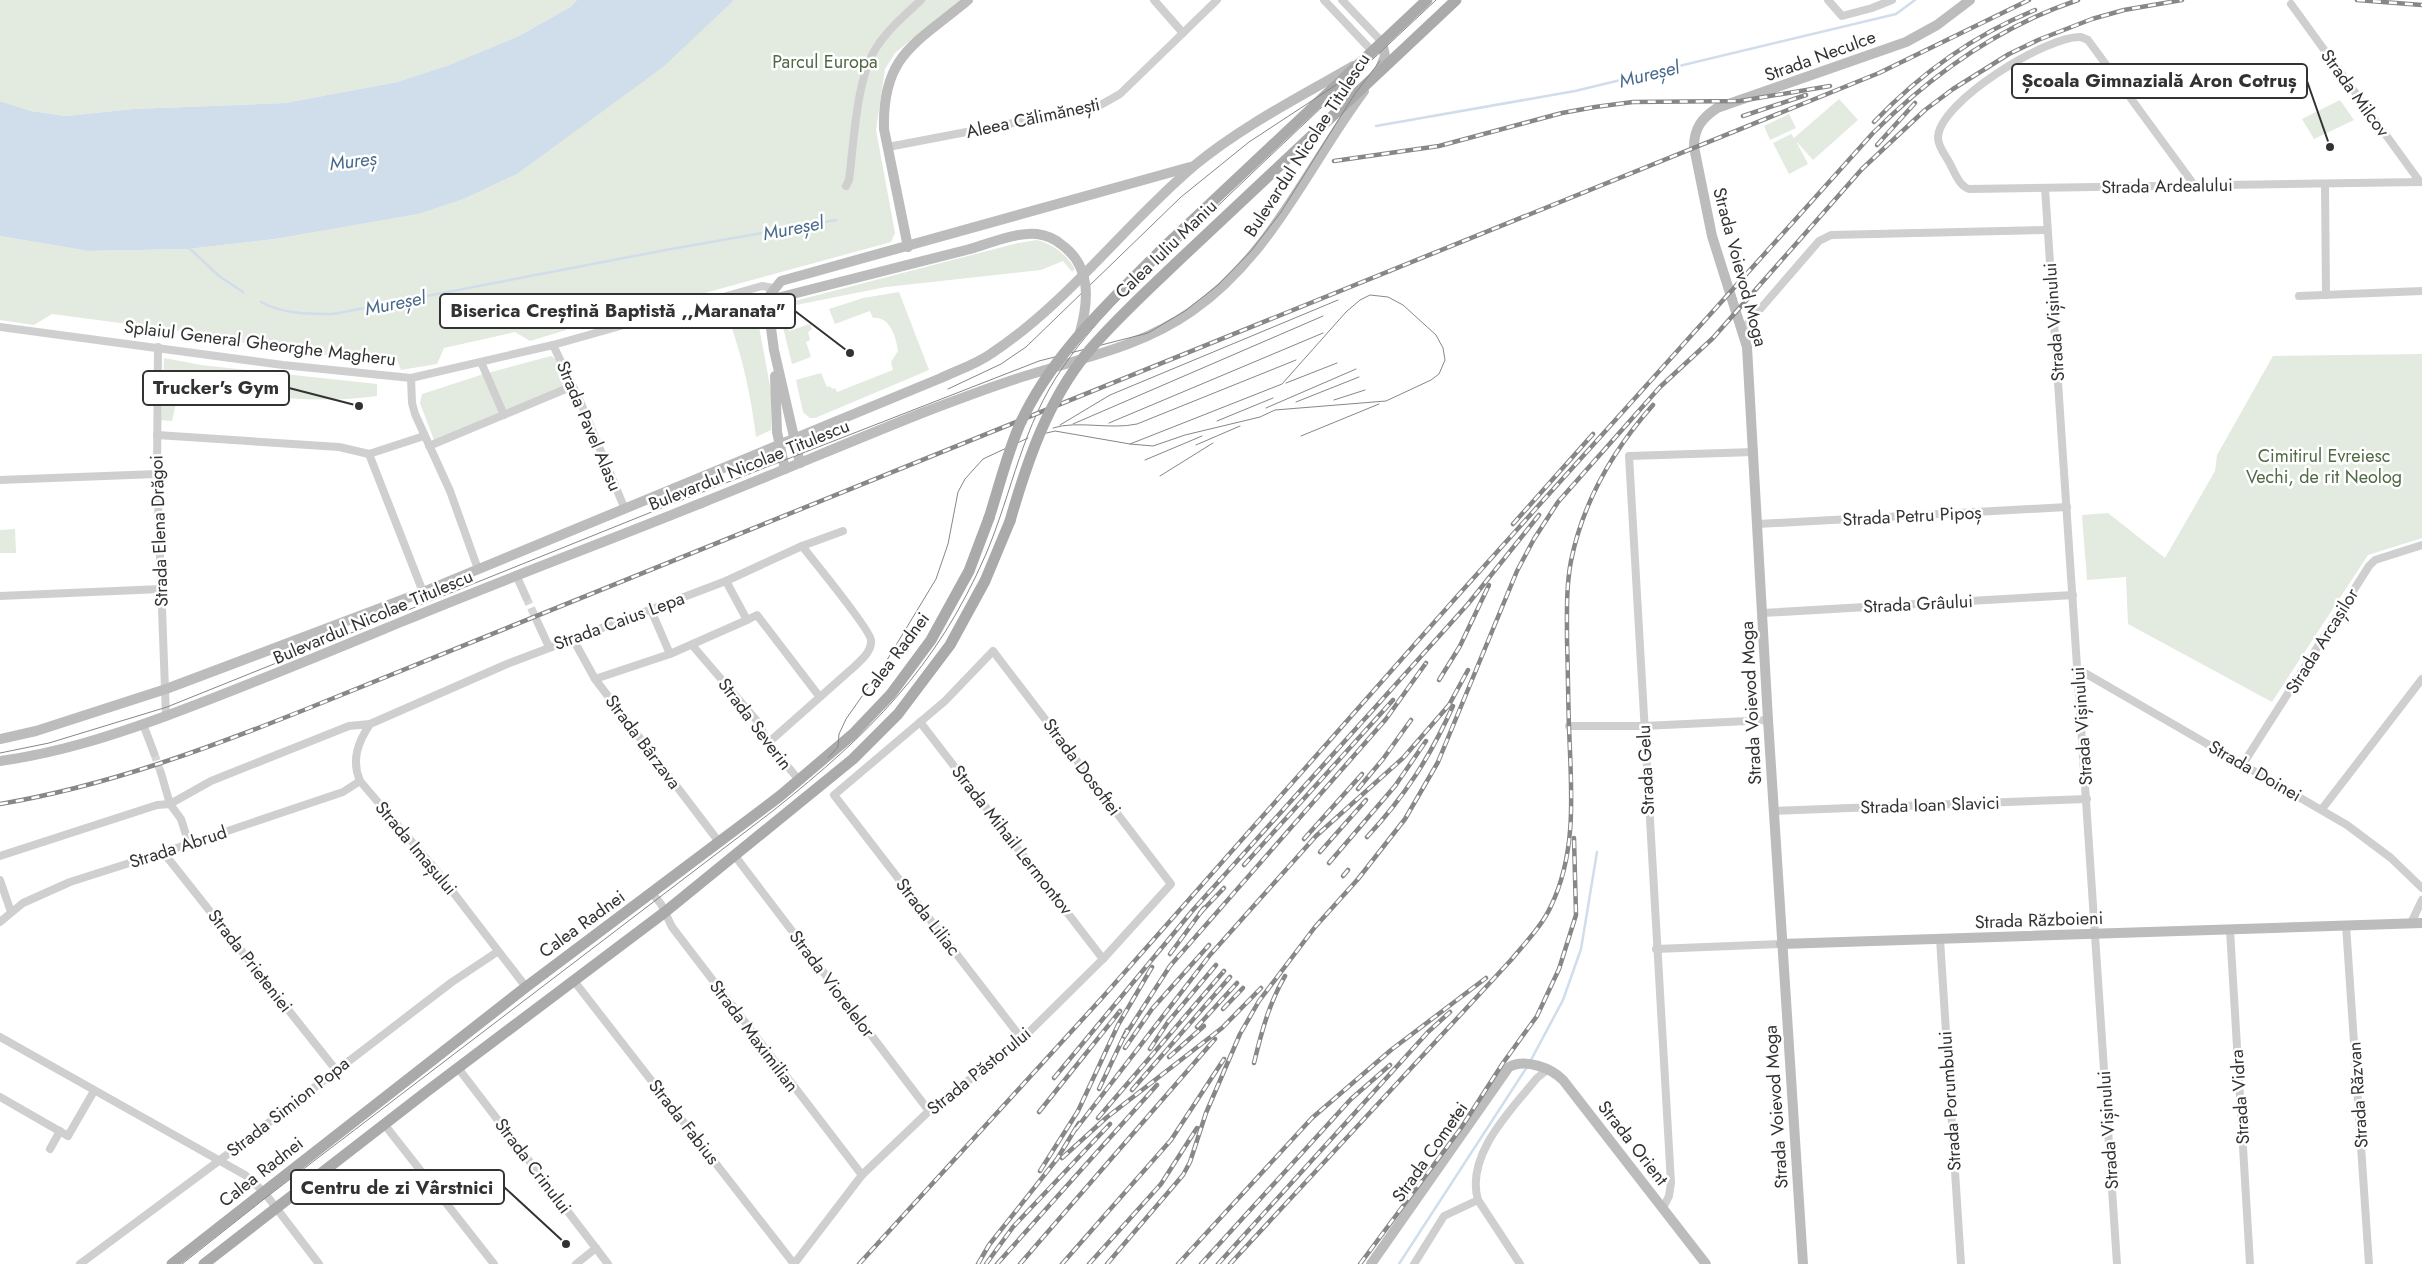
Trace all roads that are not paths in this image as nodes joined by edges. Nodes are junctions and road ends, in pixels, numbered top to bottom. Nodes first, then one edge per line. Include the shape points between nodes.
1 (921, 0) edge
2 (968, 0) edge
3 (1154, 0) edge
4 (1217, 0) edge
5 (1324, 0) edge
6 (1341, 0) edge
7 (1426, 0) edge
8 (1456, 0) edge
9 (1828, 0) edge
10 (1892, 0) edge
11 (1966, 1) edge
12 (2291, 4) dead end
13 (1332, 8) junction
14 (1183, 33) junction
15 (1382, 42) junction
16 (1368, 56) junction
17 (1377, 73) junction
18 (888, 147) junction
19 (1694, 147) joint
20 (1196, 165) junction
21 (2421, 182) edge
22 (2325, 184) junction
23 (846, 186) dead end
24 (2195, 186) junction
25 (2045, 188) junction
26 (2047, 230) junction
27 (908, 246) junction
28 (773, 288) junction
29 (2422, 291) edge
30 (2326, 295) junction
31 (2299, 296) dead end
32 (769, 300) junction
33 (0, 327) edge
34 (1742, 330) junction
35 (1080, 332) junction
36 (553, 345) junction
37 (158, 347) junction
38 (774, 350) junction
39 (481, 362) junction
40 (411, 378) junction
41 (573, 386) junction
42 (504, 415) junction
43 (156, 435) junction
44 (424, 436) junction
45 (794, 438) junction
46 (779, 444) junction
47 (430, 446) junction
48 (1754, 452) junction
49 (368, 454) junction
50 (800, 463) junction
51 (785, 470) junction
52 (157, 474) junction
53 (0, 480) edge
54 (624, 507) junction
55 (2067, 508) junction
56 (1758, 524) junction
57 (843, 530) dead end
58 (2422, 545) edge
59 (802, 546) junction
60 (478, 569) junction
61 (969, 571) joint
62 (516, 574) junction
63 (726, 581) junction
64 (985, 581) joint
65 (161, 589) junction
66 (423, 592) junction
67 (2073, 595) junction
68 (0, 596) edge
69 (526, 597) tunnel mouth
70 (651, 610) junction
71 (1763, 612) junction
72 (746, 618) junction
73 (537, 621) tunnel mouth
74 (573, 639) junction
75 (692, 645) junction
76 (549, 647) junction
77 (670, 654) junction
78 (2078, 669) junction
79 (595, 679) junction
80 (2422, 679) edge
81 (166, 689) junction
82 (819, 696) junction
83 (166, 716) junction
84 (1768, 720) junction
85 (920, 722) junction
86 (143, 724) junction
87 (370, 724) junction
88 (1569, 726) dead end
89 (1644, 726) junction
90 (0, 739) edge
91 (768, 743) junction
92 (154, 753) tunnel mouth
93 (0, 761) edge
94 (2243, 764) junction
95 (161, 773) tunnel mouth
96 (799, 780) junction
97 (360, 781) junction
98 (2087, 799) junction
99 (170, 804) junction
100 (2322, 809) junction
101 (1774, 811) junction
102 (719, 842) junction
103 (189, 844) junction
104 (163, 852) junction
105 (0, 856) edge
106 (735, 856) junction
107 (0, 880) edge
108 (1172, 884) joint
109 (2422, 888) edge
110 (652, 893) junction
111 (2422, 900) edge
112 (11, 912) junction
113 (665, 912) junction
114 (0, 922) edge
115 (2417, 923) edge
116 (2346, 925) junction
117 (2230, 930) junction
118 (2096, 934) junction
119 (1940, 939) junction
120 (1782, 944) junction
121 (1656, 949) junction
122 (497, 952) junction
123 (1103, 959) junction
124 (574, 981) junction
125 (526, 987) junction
126 (0, 1037) edge
127 (1022, 1039) junction
128 (1520, 1063) joint
129 (458, 1068) junction
130 (1543, 1068) junction
131 (336, 1070) junction
132 (94, 1091) junction
133 (0, 1097) edge
134 (929, 1111) junction
135 (384, 1124) junction
136 (60, 1131) junction
137 (50, 1149) dead end
138 (220, 1160) junction
139 (862, 1175) junction
140 (264, 1192) junction
141 (1478, 1200) junction
142 (276, 1207) junction
143 (1663, 1208) junction
144 (596, 1248) junction
145 (80, 1264) edge
146 (172, 1264) edge
147 (204, 1264) edge
148 (320, 1264) edge
149 (494, 1264) edge
150 (576, 1264) edge
151 (608, 1264) edge
152 (794, 1264) edge
153 (1371, 1264) edge
154 (1414, 1264) edge
155 (1520, 1264) edge
156 (1706, 1264) edge
157 (1803, 1264) edge
158 (1961, 1264) edge
159 (2117, 1264) edge
160 (2250, 1264) edge
161 (2369, 1264) edge

1 - 23 street via 882,38 871,58 862,85
2 - 18 street via 909,48 894,67 884,113
3 - 14 street
4 - 14 street, Aleea Călimănești
5 - 13 street
6 - 13 street
6 - 15 street
7 - 15 main road, Calea Iuliu Maniu
8 - 17 main road, Calea Iuliu Maniu
9 - 10 street via 1842,16
11 - 19 street, Strada Neculce via 1937,25 1906,42 1717,108 1698,126
12 - 21 street, Strada Milcov
13 - 16 street
14 - 18 street, Aleea Călimănești via 1120,94 1097,107
15 - 16 main road, Calea Iuliu Maniu
15 - 17 street, Bulevardul Nicolae Titulescu via 1385,56
16 - 20 street, Bulevardul Nicolae Titulescu via 1276,111
16 - 35 main road, Calea Iuliu Maniu, bridge via 1162,249
17 - 50 street, Bulevardul Nicolae Titulescu via 1343,119 1267,238 1231,278 1188,314 1155,333 1113,350 966,396
17 - 64 main road, Calea Iuliu Maniu, bridge via 1114,323 1070,377 1035,444 1010,521
18 - 27 street
19 - 34 street, Strada Voievod Moga via 1712,236
20 - 27 street, Splaiul General Gheorghe Magheru
20 - 45 street, Bulevardul Nicolae Titulescu via 1051,305 990,355
21 - 22 street, Strada Ardealului
22 - 24 street, Strada Ardealului
22 - 30 street
24 - 25 street, Strada Ardealului
24 - 25 street, Strada Ardealului via 2088,40 2076,36 2025,57 1982,83 1951,110 1938,132 1938,143 1965,188
25 - 26 street, Strada Vișinului
26 - 34 street via 1831,235 1819,241
26 - 55 street, Strada Vișinului
27 - 28 street, Splaiul General Gheorghe Magheru via 781,281
28 - 32 street
28 - 36 street, Splaiul General Gheorghe Magheru via 762,286
29 - 30 street
30 - 31 street
32 - 35 street, bridge via 1028,234 1044,235 1064,246 1079,264 1086,283 1087,299
32 - 38 street
33 - 37 street, Splaiul General Gheorghe Magheru
34 - 48 street, Strada Voievod Moga via 1747,347
35 - 61 main road, Calea Iuliu Maniu, bridge via 1046,378 1020,425
36 - 39 street, Splaiul General Gheorghe Magheru
36 - 41 street, Strada Pavel Alasu
37 - 40 street, Splaiul General Gheorghe Magheru via 283,365
37 - 43 street, Strada Elena Drăgoi
38 - 45 street
38 - 46 street
39 - 40 street, Splaiul General Gheorghe Magheru
39 - 42 street
40 - 44 street via 412,403
41 - 42 street
41 - 54 street, Strada Pavel Alasu
42 - 47 street
43 - 49 street via 338,447
43 - 52 street, Strada Elena Drăgoi
44 - 47 street
44 - 49 street
45 - 46 street, Bulevardul Nicolae Titulescu
45 - 50 street
46 - 51 street
46 - 54 street, Bulevardul Nicolae Titulescu
47 - 60 street
48 - 56 street, Strada Voievod Moga
48 - 89 street, Strada Gelu via 1629,456
49 - 66 street
50 - 51 street, Bulevardul Nicolae Titulescu
51 - 62 street, Bulevardul Nicolae Titulescu
52 - 53 street
52 - 65 street, Strada Elena Drăgoi
54 - 60 street, Bulevardul Nicolae Titulescu
55 - 56 street, Strada Petru Pipoș
55 - 67 street, Strada Vișinului
56 - 71 street, Strada Voievod Moga
57 - 59 street, Strada Caius Lepa
58 - 94 street, Strada Arcașilor via 2375,560 2369,566
59 - 63 street, Strada Caius Lepa
59 - 82 street via 871,639 867,655
60 - 66 street, Bulevardul Nicolae Titulescu
61 - 96 main road, Calea Radnei via 931,640 891,694 853,734
62 - 69 street
62 - 83 street, Bulevardul Nicolae Titulescu via 278,674
63 - 70 street, Strada Caius Lepa
63 - 72 street
64 - 106 main road, Calea Radnei via 950,645 898,714 853,759
65 - 68 street
65 - 81 street, Strada Elena Drăgoi
66 - 81 street, Bulevardul Nicolae Titulescu
67 - 71 street, Strada Grâului
67 - 78 street, Strada Vișinului
70 - 74 street, Strada Caius Lepa
70 - 77 street
71 - 84 street, Strada Voievod Moga
72 - 75 street
72 - 82 street via 757,615
73 - 76 street
74 - 76 street, Strada Caius Lepa
74 - 79 street, Strada Bârzava
75 - 77 street
75 - 91 street, Strada Severin via 758,722
76 - 87 street, Strada Caius Lepa
77 - 79 street
78 - 94 street, Strada Doinei
78 - 98 street, Strada Vișinului
79 - 102 street, Strada Bârzava
80 - 100 street
81 - 83 street, Strada Elena Drăgoi
81 - 90 street, Bulevardul Nicolae Titulescu via 36,731
82 - 91 street
83 - 86 street, Bulevardul Nicolae Titulescu
84 - 89 street
84 - 101 street, Strada Voievod Moga
85 - 108 street, Strada Dosoftei via 968,679 993,651
85 - 123 street, Strada Mihail Lermontov
85 - 127 street, Strada Liliac via 834,795
86 - 92 street
86 - 93 street, Bulevardul Nicolae Titulescu via 52,752
87 - 97 street via 360,739 357,751 355,766
87 - 99 street via 349,726 211,780
88 - 89 street
89 - 121 street, Strada Gelu
91 - 96 street, Strada Severin
94 - 100 street, Strada Doinei
95 - 99 street
96 - 102 main road, Calea Radnei
97 - 103 street, Strada Abrud via 343,792
97 - 122 street, Strada Imașului via 436,870
98 - 101 street, Strada Ioan Slavici
98 - 118 street, Strada Vișinului
99 - 103 street via 181,819
99 - 105 street via 157,805
100 - 109 street, Strada Doinei via 2371,842
101 - 120 street, Strada Voievod Moga
102 - 110 main road, Calea Radnei
103 - 104 street, Strada Abrud
104 - 112 street, Strada Abrud via 38,894
104 - 131 street, Strada Prieteniei
106 - 113 main road, Calea Radnei
106 - 134 street, Strada Viorelelor
107 - 112 street
108 - 123 street, Strada Păstorului
110 - 113 street, Strada Maximilian
110 - 125 main road, Calea Radnei
111 - 115 street
112 - 114 street, Strada Abrud
113 - 124 main road, Calea Radnei
113 - 139 street, Strada Maximilian via 672,928
115 - 116 street, Strada Războieni
116 - 117 street, Strada Războieni
116 - 161 street, Strada Răzvan
117 - 118 street, Strada Războieni
117 - 160 street, Strada Vidra
118 - 119 street, Strada Războieni
118 - 159 street, Strada Vișinului
119 - 120 street, Strada Războieni
119 - 158 street, Strada Porumbului
120 - 121 street, Strada Războieni
120 - 157 street, Strada Voievod Moga
121 - 143 street, Strada Gelu via 1671,1183
122 - 125 street, Strada Imașului
122 - 131 street, Strada Simion Popa
123 - 127 street, Strada Păstorului
124 - 129 main road, Calea Radnei
124 - 152 street, Strada Fabius
125 - 140 main road, Calea Radnei
126 - 132 street
127 - 134 street, Strada Păstorului
128 - 130 street, Strada Orient
128 - 153 street, Strada Cometei via 1509,1067
129 - 135 main road, Calea Radnei
129 - 144 street, Strada Crinului
130 - 141 street via 1488,1144 1478,1164 1474,1185
130 - 143 street, Strada Orient via 1563,1080
131 - 138 street, Strada Simion Popa
132 - 136 street via 68,1136
132 - 138 street
133 - 136 street
134 - 139 street, Strada Păstorului
135 - 142 main road, Calea Radnei
135 - 149 street
136 - 137 street
138 - 140 street via 245,1175
138 - 145 street, Strada Simion Popa
139 - 152 street, Strada Păstorului
140 - 142 street
140 - 146 main road, Calea Radnei
141 - 154 street via 1444,1216
141 - 155 street
142 - 147 main road, Calea Radnei
142 - 148 street
143 - 156 street, Strada Orient
144 - 150 street
144 - 151 street, Strada Crinului

